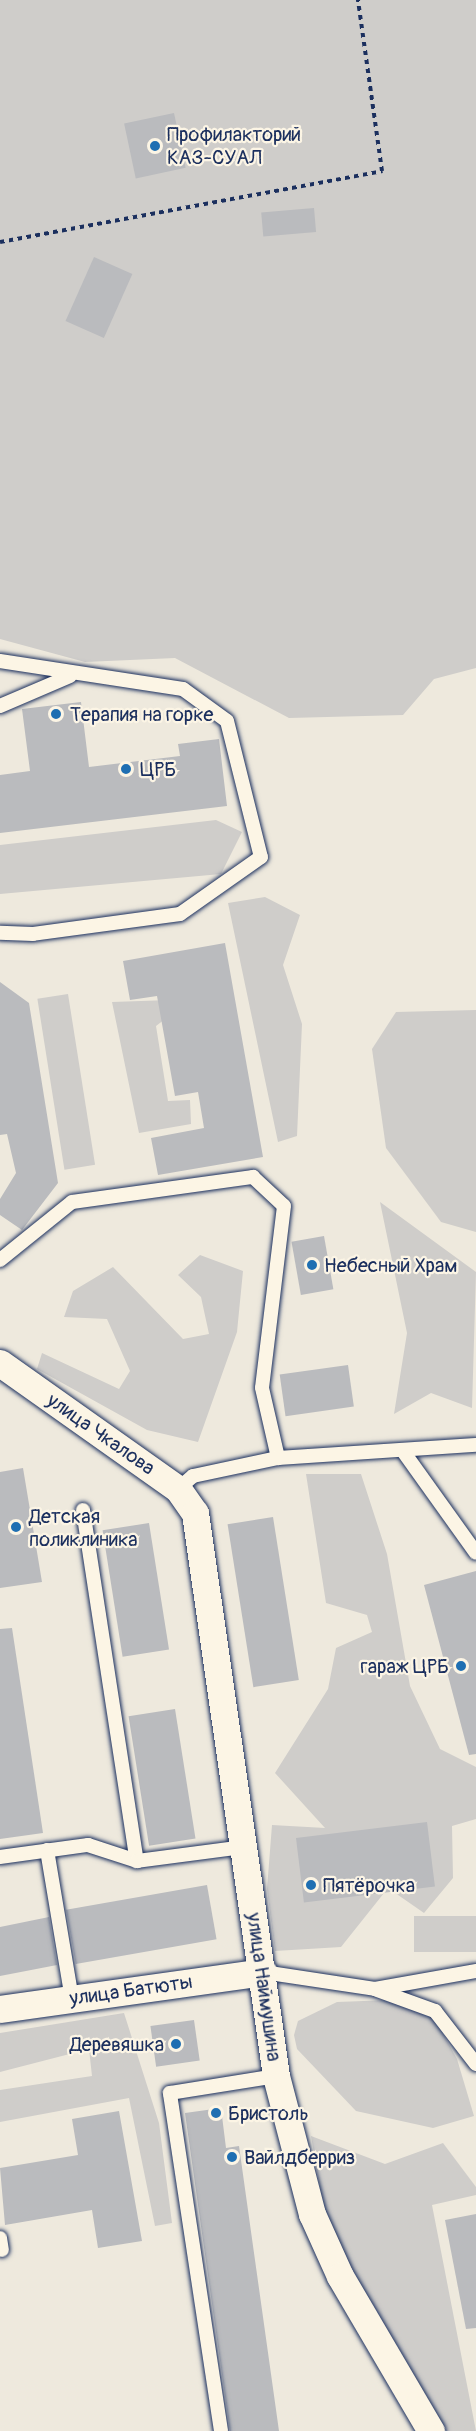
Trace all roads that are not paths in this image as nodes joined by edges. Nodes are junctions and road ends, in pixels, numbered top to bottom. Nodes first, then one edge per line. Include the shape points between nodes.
1 (0, 661) edge
2 (70, 676) junction
3 (0, 706) edge
4 (0, 933) edge
5 (0, 1260) edge
6 (0, 1363) edge
7 (476, 1445) edge
8 (403, 1451) junction
9 (278, 1458) junction
10 (178, 1489) junction
11 (83, 1510) dead end
12 (195, 1513) joint
13 (476, 1554) edge
14 (243, 1847) junction
15 (47, 1850) junction
16 (0, 1857) edge
17 (137, 1861) junction
18 (476, 1971) edge
19 (263, 1972) junction
20 (375, 1989) junction
21 (72, 1999) junction
22 (0, 2009) edge
23 (476, 2064) edge
24 (276, 2076) junction
25 (220, 2431) edge
26 (430, 2431) edge

1 - 2 lane
2 - 3 lane
2 - 4 lane via 183,689 227,721 261,857 180,914 33,934
5 - 9 lane via 72,1202 253,1177 285,1206 262,1388
6 - 10 street, улица Чкалова
7 - 8 lane
8 - 9 lane
8 - 13 lane
9 - 10 lane via 193,1476
10 - 12 street, улица Чкалова
11 - 17 lane
12 - 14 street, улица Наймушина
14 - 17 lane
14 - 19 street, улица Наймушина
15 - 16 lane
15 - 17 lane via 88,1845
15 - 21 lane
18 - 20 lane
19 - 20 lane
19 - 21 street, улица Батюты
19 - 24 street, улица Наймушина
20 - 23 lane via 435,2011
21 - 22 street, улица Батюты
24 - 25 lane via 171,2093
24 - 26 street, улица Наймушина via 312,2214 340,2276

